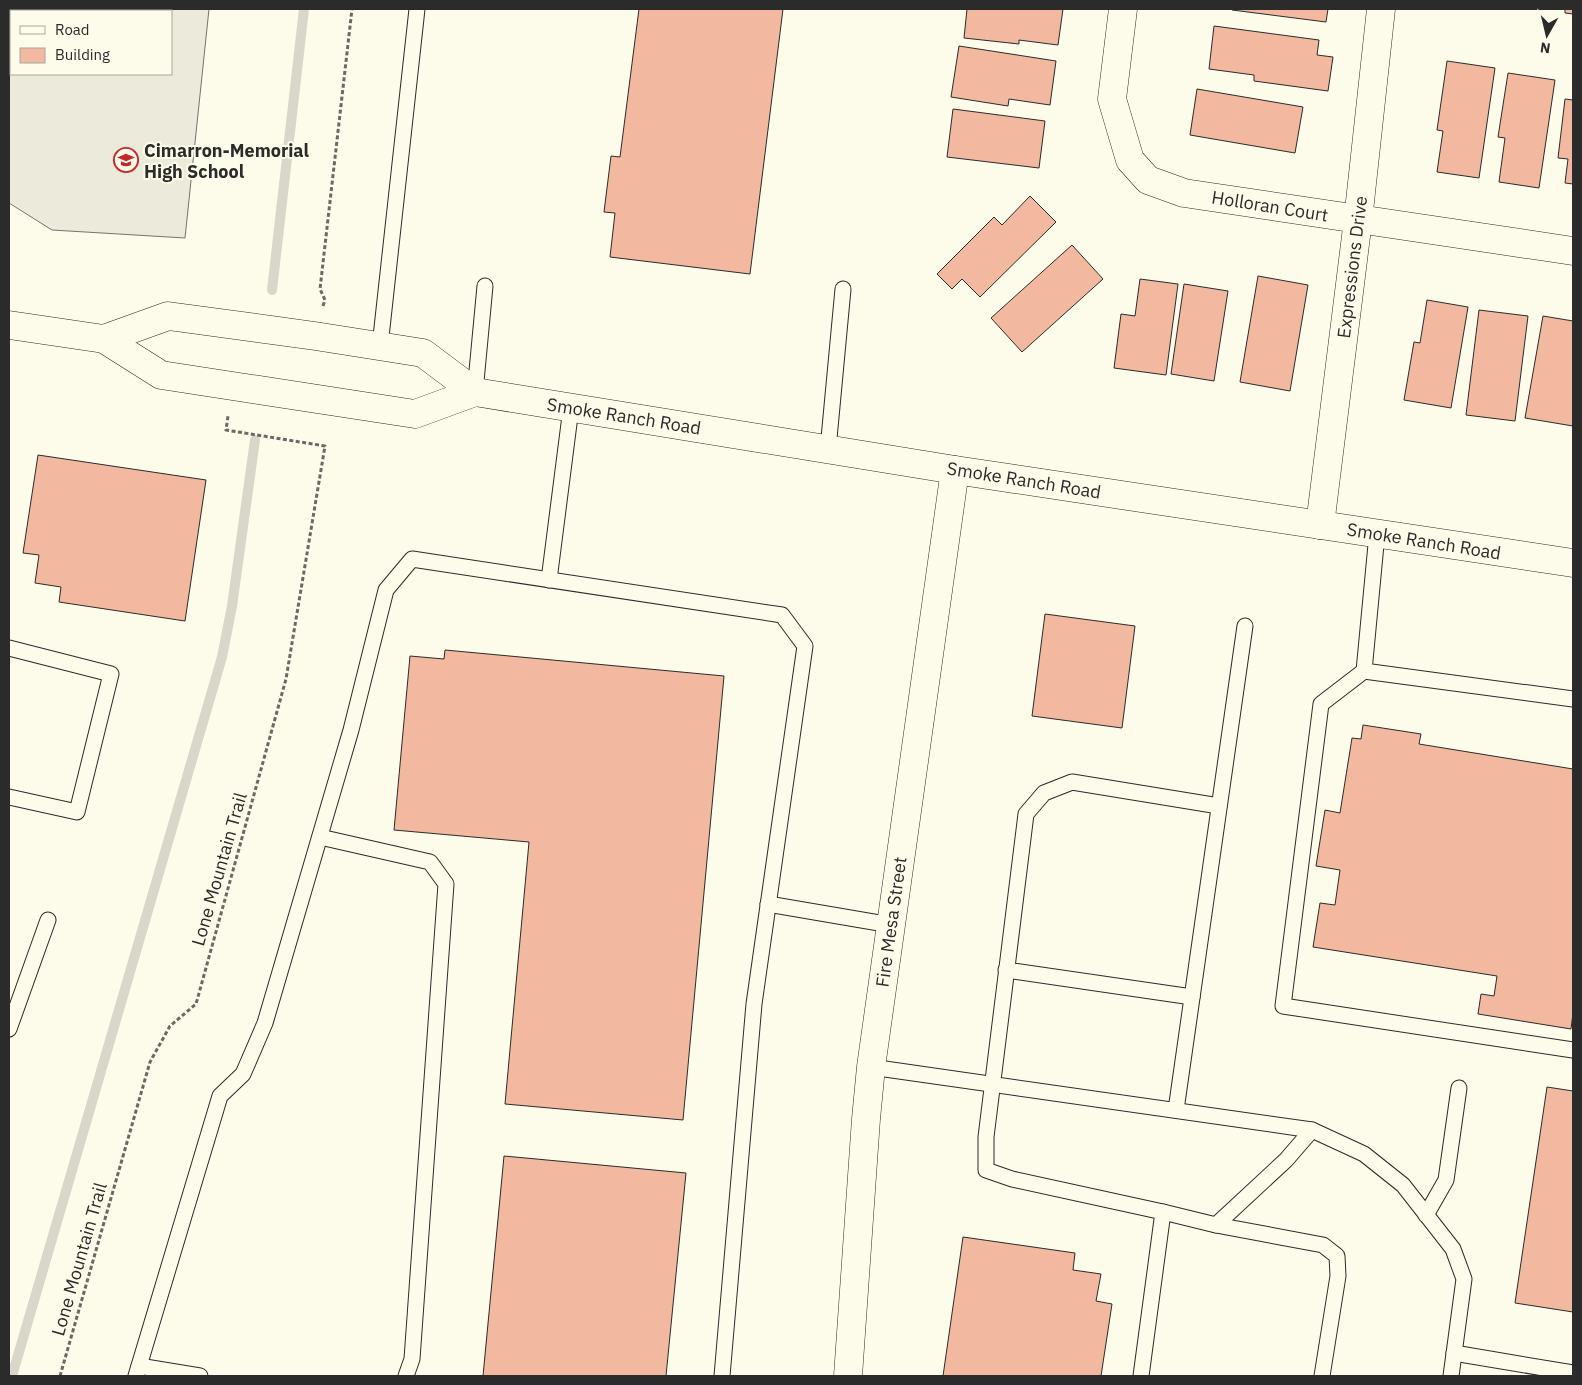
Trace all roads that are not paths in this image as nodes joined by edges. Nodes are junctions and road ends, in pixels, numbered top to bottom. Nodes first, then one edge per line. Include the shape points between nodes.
1 (417, 9) edge
2 (1122, 9) edge
3 (1382, 9) edge
4 (1358, 220) junction
5 (1573, 252) edge
6 (485, 286) dead end
7 (843, 289) dead end
8 (9, 325) edge
9 (104, 338) junction
10 (380, 346) junction
11 (475, 392) junction
12 (571, 408) junction
13 (828, 449) junction
14 (955, 470) junction
15 (1320, 525) junction
16 (1377, 534) junction
17 (1573, 563) edge
18 (549, 580) junction
19 (1245, 626) dead end
20 (9, 648) edge
21 (1364, 671) junction
22 (1573, 699) edge
23 (9, 797) edge
24 (1219, 806) junction
25 (320, 837) junction
26 (768, 904) junction
27 (48, 920) dead end
28 (891, 925) junction
29 (1006, 970) junction
30 (1192, 997) junction
31 (9, 1029) edge
32 (1573, 1050) edge
33 (871, 1067) junction
34 (993, 1086) junction
35 (1459, 1088) dead end
36 (1176, 1110) junction
37 (1312, 1130) junction
38 (1163, 1212) junction
39 (1426, 1215) junction
40 (1216, 1225) junction
41 (1454, 1353) junction
42 (138, 1371) edge
43 (1573, 1372) edge
44 (200, 1376) edge
45 (406, 1376) edge
46 (722, 1376) edge
47 (848, 1376) edge
48 (1140, 1376) edge
49 (1322, 1376) edge
50 (1451, 1376) edge

1 - 10 lane
2 - 4 street, Holloran Court via 1112,99 1130,160 1148,180 1184,193
3 - 4 street, Expressions Drive
4 - 5 street, Holloran Court
4 - 15 street, Expressions Drive
6 - 11 lane
7 - 13 lane
8 - 9 street, Smoke Ranch Road
9 - 10 street, Smoke Ranch Road via 168,316
9 - 11 street, Smoke Ranch Road via 161,375 406,413 415,414
10 - 11 street, Smoke Ranch Road via 423,353
11 - 12 street, Smoke Ranch Road
12 - 13 street, Smoke Ranch Road
12 - 18 lane
13 - 14 street, Smoke Ranch Road
14 - 15 street, Smoke Ranch Road
14 - 28 street, Fire Mesa Street
15 - 16 street, Smoke Ranch Road
16 - 17 street, Smoke Ranch Road
16 - 21 lane
18 - 25 lane via 412,559 386,590
18 - 26 lane via 782,614 805,646
19 - 24 lane
20 - 23 lane via 111,674 77,812
21 - 22 lane
21 - 32 lane via 1321,704 1283,1006
24 - 29 lane via 1072,782 1044,793 1026,814
24 - 30 lane
25 - 42 lane via 265,1023 243,1074 220,1096
25 - 45 lane via 430,862 446,884 412,1359
26 - 28 lane
26 - 46 lane via 754,1004
27 - 31 lane
28 - 33 street, Fire Mesa Street
29 - 30 lane
29 - 34 lane
30 - 36 lane
33 - 34 lane
33 - 47 street, Fire Mesa Street
34 - 36 lane
34 - 38 lane via 986,1137 986,1170 1012,1180
35 - 39 lane via 1446,1180
36 - 37 lane
37 - 39 lane via 1364,1154 1403,1185
37 - 40 lane via 1286,1160
38 - 40 lane
38 - 48 lane
39 - 41 lane via 1453,1249 1464,1279
40 - 49 lane via 1323,1245 1336,1256 1338,1276
41 - 43 lane
41 - 50 lane
42 - 44 lane

